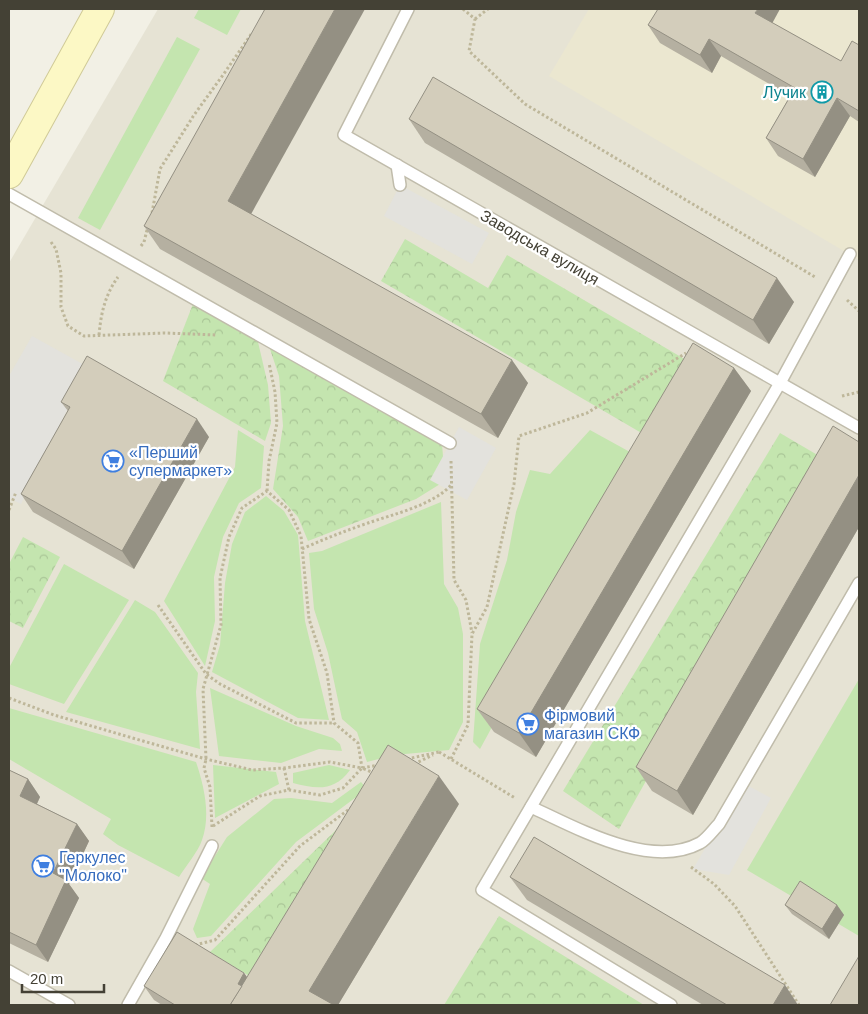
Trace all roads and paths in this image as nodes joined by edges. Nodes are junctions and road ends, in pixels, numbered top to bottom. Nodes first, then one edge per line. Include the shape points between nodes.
1 (100, 9) edge
2 (408, 9) edge
3 (463, 9) edge
4 (488, 9) edge
5 (475, 20) junction
6 (255, 29) edge
7 (397, 165) junction
8 (9, 174) edge
9 (400, 185) dead end
10 (9, 194) edge
11 (47, 236) dead end
12 (850, 254) dead end
13 (129, 262) junction
14 (832, 287) junction
15 (859, 311) edge
16 (99, 335) junction
17 (260, 336) junction
18 (706, 340) junction
19 (780, 383) junction
20 (859, 428) edge
21 (450, 443) joint
22 (452, 483) junction
23 (267, 491) junction
24 (16, 492) dead end
25 (9, 510) edge
26 (302, 548) junction
27 (859, 583) edge
28 (158, 605) dead end
29 (472, 634) junction
30 (206, 674) junction
31 (9, 698) edge
32 (334, 723) junction
33 (439, 752) junction
34 (206, 759) junction
35 (451, 759) junction
36 (400, 760) edge
37 (381, 764) edge
38 (412, 765) edge
39 (284, 768) junction
40 (362, 768) junction
41 (378, 775) edge
42 (289, 790) junction
43 (358, 802) edge
44 (531, 807) junction
45 (212, 826) junction
46 (212, 846) joint
47 (676, 850) junction
48 (166, 938) junction
49 (9, 970) edge
50 (69, 1005) edge
51 (128, 1005) edge
52 (671, 1005) edge
53 (799, 1005) edge

1 - 8 main road
2 - 7 lane, Заводська вулиця via 344,135
3 - 5 path
4 - 5 path
5 - 14 path via 469,51 524,104
6 - 13 path via 194,114 160,169 144,242
7 - 9 lane
7 - 18 lane, Заводська вулиця
10 - 13 lane
11 - 16 path via 56,249 61,273 61,307 68,326 84,336
12 - 14 lane
13 - 16 path via 110,289 101,314
13 - 17 lane
14 - 15 path
14 - 19 lane
16 - 17 path
17 - 21 lane
17 - 23 path via 275,392 277,423
18 - 19 lane, Заводська вулиця
18 - 29 path via 588,413 519,436 514,484 487,607
19 - 20 lane, Заводська вулиця
19 - 44 lane
21 - 22 path
22 - 26 path via 422,504
22 - 29 path via 454,580 466,600
23 - 26 path via 289,510 301,536
23 - 30 path via 242,508 229,537 220,578 221,624
24 - 25 path
26 - 32 path via 309,619 327,673
27 - 47 lane via 719,824 702,842
28 - 30 path
29 - 35 path via 468,726
30 - 32 path via 296,723
30 - 34 path via 202,689
31 - 34 path via 54,715
32 - 40 path via 358,743
33 - 35 path
33 - 36 path
33 - 38 path
34 - 39 path via 252,770
34 - 45 path via 204,768 210,787
35 - 44 path
37 - 40 path
39 - 40 path via 330,762
39 - 42 path
40 - 41 path
40 - 42 path via 343,788 320,795
42 - 45 path via 260,796
43 - 48 path via 300,846 215,940 193,946
44 - 47 lane via 606,841 654,852
44 - 52 lane via 482,890
45 - 46 path
46 - 48 lane
47 - 53 path via 735,906
48 - 51 lane
49 - 50 lane

